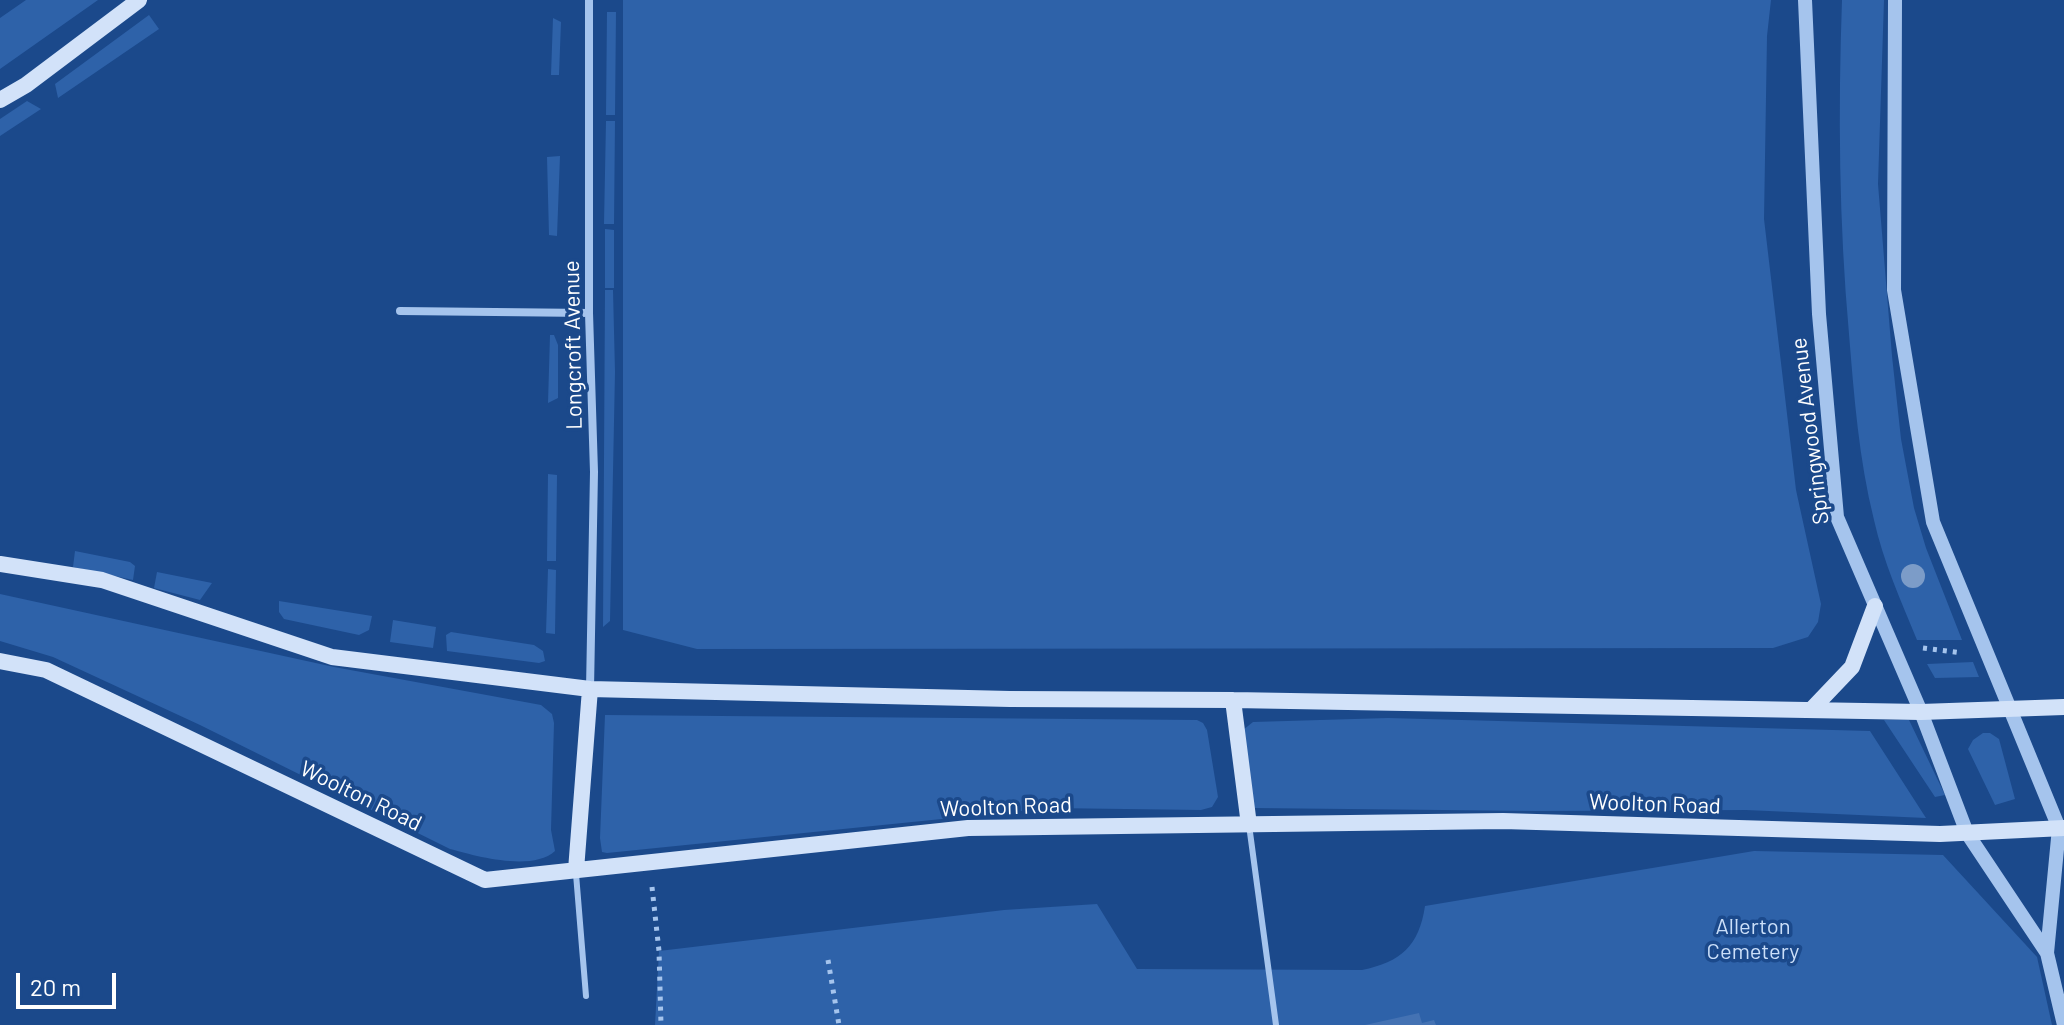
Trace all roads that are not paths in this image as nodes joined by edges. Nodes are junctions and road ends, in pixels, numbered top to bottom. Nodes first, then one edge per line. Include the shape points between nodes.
1 (139, 0) edge
2 (589, 0) edge
3 (1805, 0) edge
4 (1895, 0) edge
5 (0, 100) edge
6 (400, 311) dead end
7 (589, 313) junction
8 (0, 564) edge
9 (1875, 606) junction
10 (0, 661) edge
11 (590, 689) junction
12 (1233, 700) junction
13 (2064, 707) edge
14 (1811, 710) junction
15 (2013, 711) junction
16 (1921, 712) junction
17 (1249, 825) junction
18 (2061, 828) edge
19 (1967, 833) junction
20 (576, 870) junction
21 (2047, 953) junction
22 (586, 996) dead end
23 (1276, 1025) edge
24 (2064, 1025) edge

1 - 5 main road
2 - 7 street, Longcroft Avenue
3 - 9 street, Springwood Avenue via 1819,314 1837,517
4 - 15 street, Springwood Avenue via 1894,290 1933,522
6 - 7 street
7 - 11 street, Longcroft Avenue via 594,472
8 - 11 main road via 102,580 332,657
9 - 14 main road via 1852,667
9 - 16 street, Springwood Avenue
10 - 20 main road, Woolton Road via 46,670 485,880
11 - 12 main road
11 - 20 main road
12 - 14 main road
12 - 17 main road
13 - 15 main road
14 - 16 main road
15 - 16 main road
15 - 18 street, Springwood Avenue
16 - 19 street, Springwood Avenue
17 - 19 main road, Woolton Road via 1503,821
17 - 20 main road, Woolton Road via 968,828
17 - 23 lane
18 - 19 main road, Woolton Road
18 - 21 street, Springwood Avenue
19 - 21 street, Springwood Avenue
20 - 22 lane
21 - 24 street, Springwood Avenue

